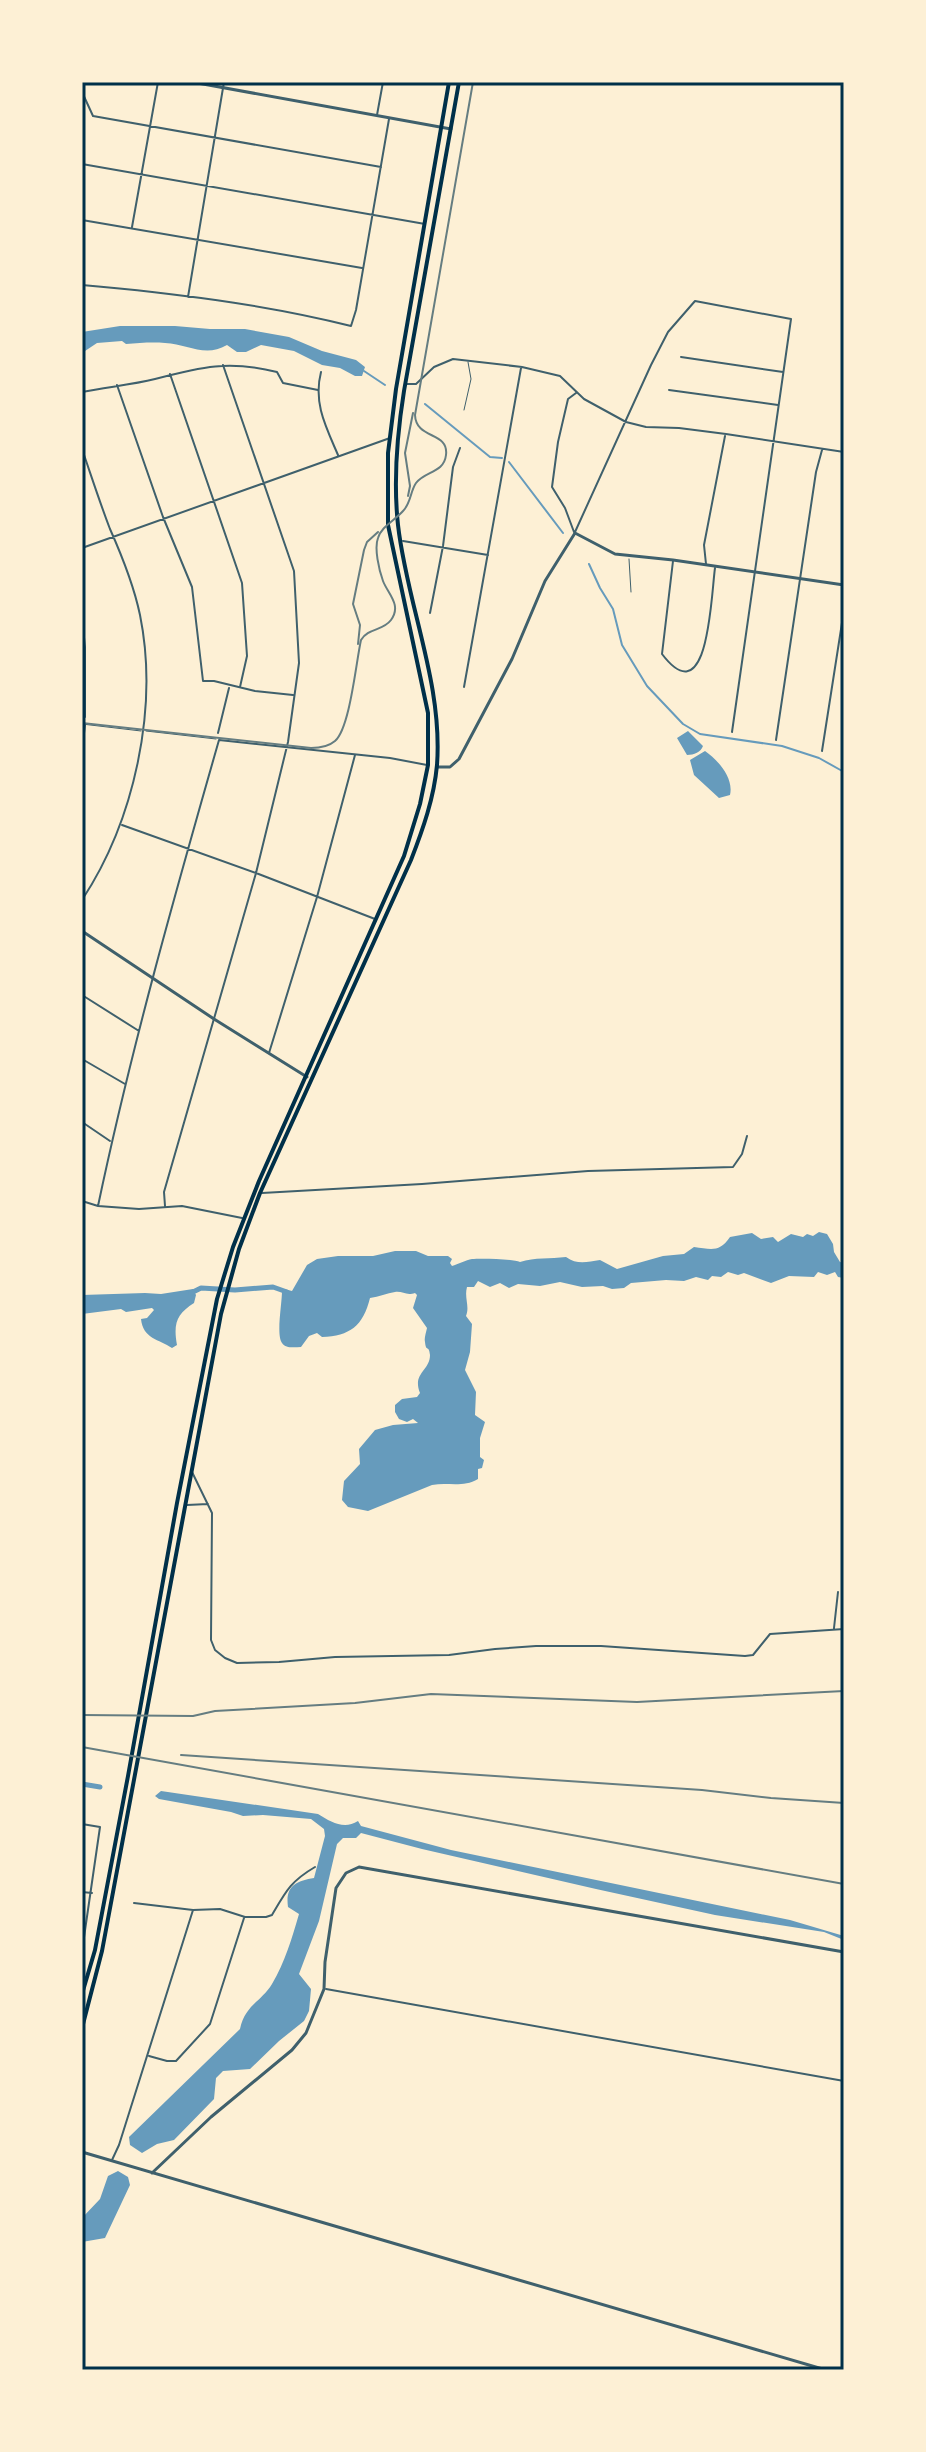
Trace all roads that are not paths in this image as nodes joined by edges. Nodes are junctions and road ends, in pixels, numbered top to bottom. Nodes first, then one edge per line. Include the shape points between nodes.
1 (88, 82) edge
2 (158, 82) edge
3 (192, 82) edge
4 (383, 82) edge
5 (449, 82) edge
6 (459, 82) edge
7 (82, 85) edge
8 (223, 85) edge
9 (82, 92) edge
10 (377, 116) junction
11 (390, 118) junction
12 (151, 126) junction
13 (442, 126) junction
14 (451, 129) junction
15 (215, 138) junction
16 (82, 164) edge
17 (381, 167) junction
18 (143, 174) junction
19 (207, 186) junction
20 (373, 216) junction
21 (82, 220) edge
22 (426, 224) junction
23 (132, 229) junction
24 (196, 240) junction
25 (363, 268) junction
26 (82, 285) edge
27 (188, 297) junction
28 (681, 357) dead end
29 (468, 360) junction
30 (223, 365) junction
31 (522, 367) junction
32 (321, 372) dead end
33 (784, 372) junction
34 (170, 374) junction
35 (405, 384) junction
36 (117, 385) junction
37 (318, 390) junction
38 (669, 390) dead end
39 (82, 392) edge
40 (576, 393) junction
41 (779, 405) junction
42 (464, 410) dead end
43 (626, 422) junction
44 (726, 434) junction
45 (390, 438) junction
46 (774, 441) junction
47 (460, 448) dead end
48 (822, 448) junction
49 (82, 449) edge
50 (844, 452) edge
51 (338, 455) junction
52 (262, 482) junction
53 (214, 499) junction
54 (163, 517) junction
55 (575, 533) junction
56 (113, 535) junction
57 (400, 540) junction
58 (443, 546) junction
59 (82, 548) edge
60 (489, 556) junction
61 (628, 556) junction
62 (673, 560) junction
63 (706, 565) junction
64 (715, 566) junction
65 (754, 572) junction
66 (801, 579) junction
67 (844, 585) edge
68 (631, 592) dead end
69 (844, 610) edge
70 (430, 613) dead end
71 (82, 618) edge
72 (230, 686) junction
73 (240, 687) junction
74 (464, 687) dead end
75 (294, 695) junction
76 (85, 717) dead end
77 (83, 725) edge
78 (143, 731) junction
79 (732, 732) dead end
80 (218, 733) dead end
81 (219, 740) junction
82 (776, 740) dead end
83 (286, 747) junction
84 (82, 750) edge
85 (822, 751) dead end
86 (355, 755) junction
87 (428, 765) junction
88 (437, 767) junction
89 (120, 824) junction
90 (188, 849) junction
91 (256, 873) junction
92 (317, 897) junction
93 (82, 900) edge
94 (376, 920) junction
95 (82, 931) edge
96 (154, 978) junction
97 (82, 995) edge
98 (214, 1019) junction
99 (140, 1032) junction
100 (268, 1054) junction
101 (82, 1059) edge
102 (308, 1078) junction
103 (126, 1085) junction
104 (82, 1122) edge
105 (747, 1136) dead end
106 (111, 1142) junction
107 (260, 1193) junction
108 (82, 1201) edge
109 (98, 1206) junction
110 (165, 1206) junction
111 (243, 1218) junction
112 (192, 1471) junction
113 (209, 1504) junction
114 (186, 1505) junction
115 (838, 1592) dead end
116 (844, 1629) edge
117 (833, 1630) junction
118 (82, 1824) edge
119 (315, 1867) dead end
120 (82, 1892) edge
121 (92, 1893) junction
122 (134, 1903) dead end
123 (193, 1910) junction
124 (245, 1917) junction
125 (82, 1951) edge
126 (844, 1952) edge
127 (324, 1989) junction
128 (82, 1994) edge
129 (82, 2028) edge
130 (148, 2055) junction
131 (844, 2081) edge
132 (83, 2152) edge
133 (112, 2161) junction
134 (152, 2173) junction
135 (826, 2370) edge

1 - 7 street
2 - 12 street
3 - 8 street
4 - 10 street
5 - 13 main road
6 - 14 main road
8 - 10 street
8 - 15 street
9 - 12 street via 93,116
10 - 11 street
11 - 13 street
11 - 17 street
12 - 15 street
12 - 18 street
13 - 14 street
13 - 22 main road
14 - 35 main road
15 - 17 street
15 - 19 street
16 - 18 street
17 - 20 street
18 - 19 street
18 - 23 street
19 - 20 street
19 - 24 street
20 - 22 street
20 - 25 street
21 - 23 street
22 - 45 main road
23 - 24 street
24 - 25 street
24 - 27 street
25 - 27 street via 351,326 291,311
26 - 27 street
28 - 33 street
29 - 31 street
29 - 35 street via 444,361 416,384
29 - 42 lane via 471,379
30 - 34 street
30 - 37 street via 259,367 277,372 283,383
30 - 52 street
31 - 40 street via 560,376
31 - 60 street
32 - 37 street
33 - 41 street
33 - 43 street via 791,319 695,301 668,332
34 - 36 street
34 - 53 street
35 - 57 main road via 397,437
36 - 39 street
36 - 54 street
37 - 51 street via 324,425
38 - 41 street
40 - 43 street
40 - 55 street via 568,399 552,487
41 - 46 street
43 - 44 street
43 - 55 street
44 - 46 street
44 - 63 street via 704,545
45 - 51 street
45 - 87 main road via 388,525 426,696
46 - 48 street
46 - 65 street
47 - 58 street
48 - 50 street
48 - 66 street
49 - 56 street
51 - 52 street
52 - 53 street
52 - 75 street via 294,571 299,663
53 - 54 street
53 - 73 street via 242,583 247,656
54 - 56 street
54 - 72 street via 192,587 203,681
55 - 61 street via 606,551
55 - 88 street via 545,581 512,659 454,765
56 - 59 street
56 - 78 street via 140,617 147,677
57 - 58 street
57 - 88 main road via 435,706
58 - 60 street
58 - 70 street
60 - 74 street
61 - 62 street
61 - 68 lane
62 - 63 street
62 - 64 street via 662,654 683,672 696,668 706,636
63 - 64 street
64 - 65 street
65 - 66 street
65 - 79 street
66 - 67 street
66 - 82 street
69 - 85 street
71 - 76 street
72 - 73 street
72 - 80 street
73 - 75 street
75 - 83 street
77 - 78 lane
77 - 84 street
78 - 81 lane
78 - 89 street
81 - 83 street
81 - 90 street
83 - 86 street
83 - 91 street
86 - 87 street
86 - 92 street
87 - 88 main road
87 - 94 main road via 404,856
88 - 102 main road via 411,860
89 - 90 street
89 - 93 street
90 - 91 street
90 - 96 street
91 - 92 street
91 - 98 street
92 - 94 street
92 - 100 street
94 - 102 main road
95 - 96 street
96 - 98 street
96 - 99 street
97 - 99 street
98 - 100 street
98 - 110 street via 164,1192
99 - 103 street
100 - 102 street
101 - 103 street
102 - 107 main road
102 - 111 main road
103 - 106 street
104 - 106 street
105 - 107 street via 733,1167
106 - 109 street
107 - 112 main road via 224,1299
108 - 109 street
109 - 110 street
110 - 111 street
111 - 128 main road via 217,1299 95,1950
112 - 113 street
112 - 114 main road
113 - 114 street
113 - 117 street via 211,1640 215,1650 237,1663 449,1655 536,1646 745,1656 760,1649 770,1634
114 - 129 main road via 102,1951
115 - 117 street
116 - 117 street
118 - 121 street via 100,1827
119 - 124 street via 289,1885 272,1915
120 - 121 street
121 - 125 street
122 - 123 street
123 - 124 street via 220,1909
123 - 130 street
124 - 130 street via 210,2024 176,2061
126 - 127 street via 359,1867 346,1873 336,1888
127 - 131 street
127 - 134 street via 300,2042
130 - 133 street
132 - 133 street
133 - 134 street
134 - 135 street

